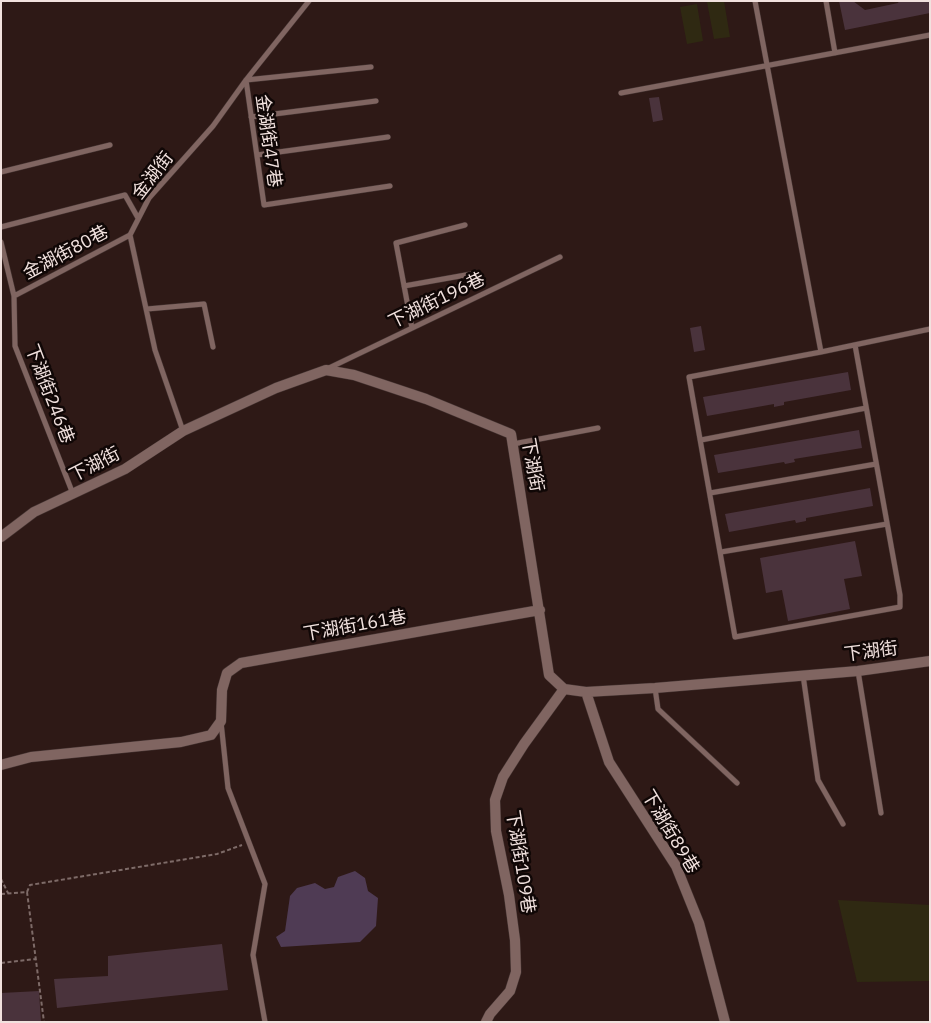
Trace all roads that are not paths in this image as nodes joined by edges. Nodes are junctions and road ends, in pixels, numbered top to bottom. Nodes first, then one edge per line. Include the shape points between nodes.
1 (309, 1) edge
2 (755, 1) edge
3 (826, 1) edge
4 (930, 35) edge
5 (835, 53) junction
6 (371, 66) dead end
7 (767, 66) junction
8 (246, 80) junction
9 (621, 93) dead end
10 (376, 100) dead end
11 (251, 117) junction
12 (388, 137) dead end
13 (110, 145) dead end
14 (257, 155) junction
15 (1, 172) edge
16 (390, 186) dead end
17 (138, 218) junction
18 (465, 225) dead end
19 (1, 227) edge
20 (130, 235) junction
21 (1, 242) edge
22 (560, 257) dead end
23 (477, 273) dead end
24 (404, 286) junction
25 (14, 296) junction
26 (147, 309) junction
27 (412, 328) junction
28 (930, 329) edge
29 (855, 345) junction
30 (213, 347) dead end
31 (821, 352) junction
32 (326, 370) junction
33 (866, 408) junction
34 (598, 428) dead end
35 (183, 431) junction
36 (701, 440) junction
37 (512, 444) junction
38 (876, 464) junction
39 (710, 494) junction
40 (73, 495) junction
41 (887, 524) junction
42 (1, 537) edge
43 (721, 552) junction
44 (540, 610) junction
45 (930, 661) edge
46 (858, 671) junction
47 (803, 675) junction
48 (655, 688) junction
49 (564, 689) junction
50 (586, 692) junction
51 (221, 721) junction
52 (1, 765) edge
53 (736, 783) dead end
54 (881, 813) dead end
55 (843, 824) dead end
56 (265, 1022) edge
57 (486, 1022) edge
58 (725, 1022) edge

1 - 8 lane, 金湖街
2 - 7 lane
3 - 5 lane
4 - 5 lane
5 - 7 lane
6 - 8 lane
7 - 9 lane
7 - 31 lane
8 - 11 lane, 金湖街47巷
8 - 17 lane, 金湖街 via 213,126 149,198
10 - 11 lane
11 - 14 lane, 金湖街47巷
12 - 14 lane
13 - 15 lane
14 - 16 lane, 金湖街47巷 via 264,205
17 - 19 lane via 125,196
17 - 20 lane, 金湖街
18 - 24 lane via 396,243
20 - 25 lane, 金湖街80巷
20 - 26 lane
21 - 25 lane, 下湖街246巷
22 - 27 lane, 下湖街196巷
23 - 24 lane
24 - 27 lane
25 - 40 lane, 下湖街246巷 via 15,346
26 - 30 lane via 204,304
26 - 35 lane via 156,350
27 - 32 lane, 下湖街196巷
28 - 29 lane
29 - 31 lane
29 - 33 lane
31 - 36 lane via 689,377
32 - 35 street, 下湖街 via 276,388
32 - 37 street, 下湖街 via 354,375 445,406 511,434
33 - 36 lane
33 - 38 lane
34 - 37 lane
35 - 40 street, 下湖街 via 125,469
36 - 39 lane
37 - 44 street, 下湖街
38 - 39 lane
38 - 41 lane
39 - 43 lane
40 - 42 street, 下湖街 via 34,512
41 - 43 lane
41 - 43 lane via 900,607 735,637
44 - 49 street, 下湖街 via 549,675
44 - 51 street, 下湖街161巷 via 241,663 226,673
45 - 46 street, 下湖街
46 - 47 street, 下湖街
46 - 54 lane
47 - 48 street, 下湖街
47 - 55 lane via 818,780
48 - 50 street, 下湖街
48 - 53 lane via 658,709
49 - 50 street, 下湖街
49 - 57 street, 下湖街109巷 via 503,777 495,800 496,831 515,940 516,972 510,991
50 - 58 street, 下湖街89巷 via 608,762 676,866 699,924
51 - 52 street via 211,735 181,742 30,757
51 - 56 lane via 228,788 265,884 254,955

